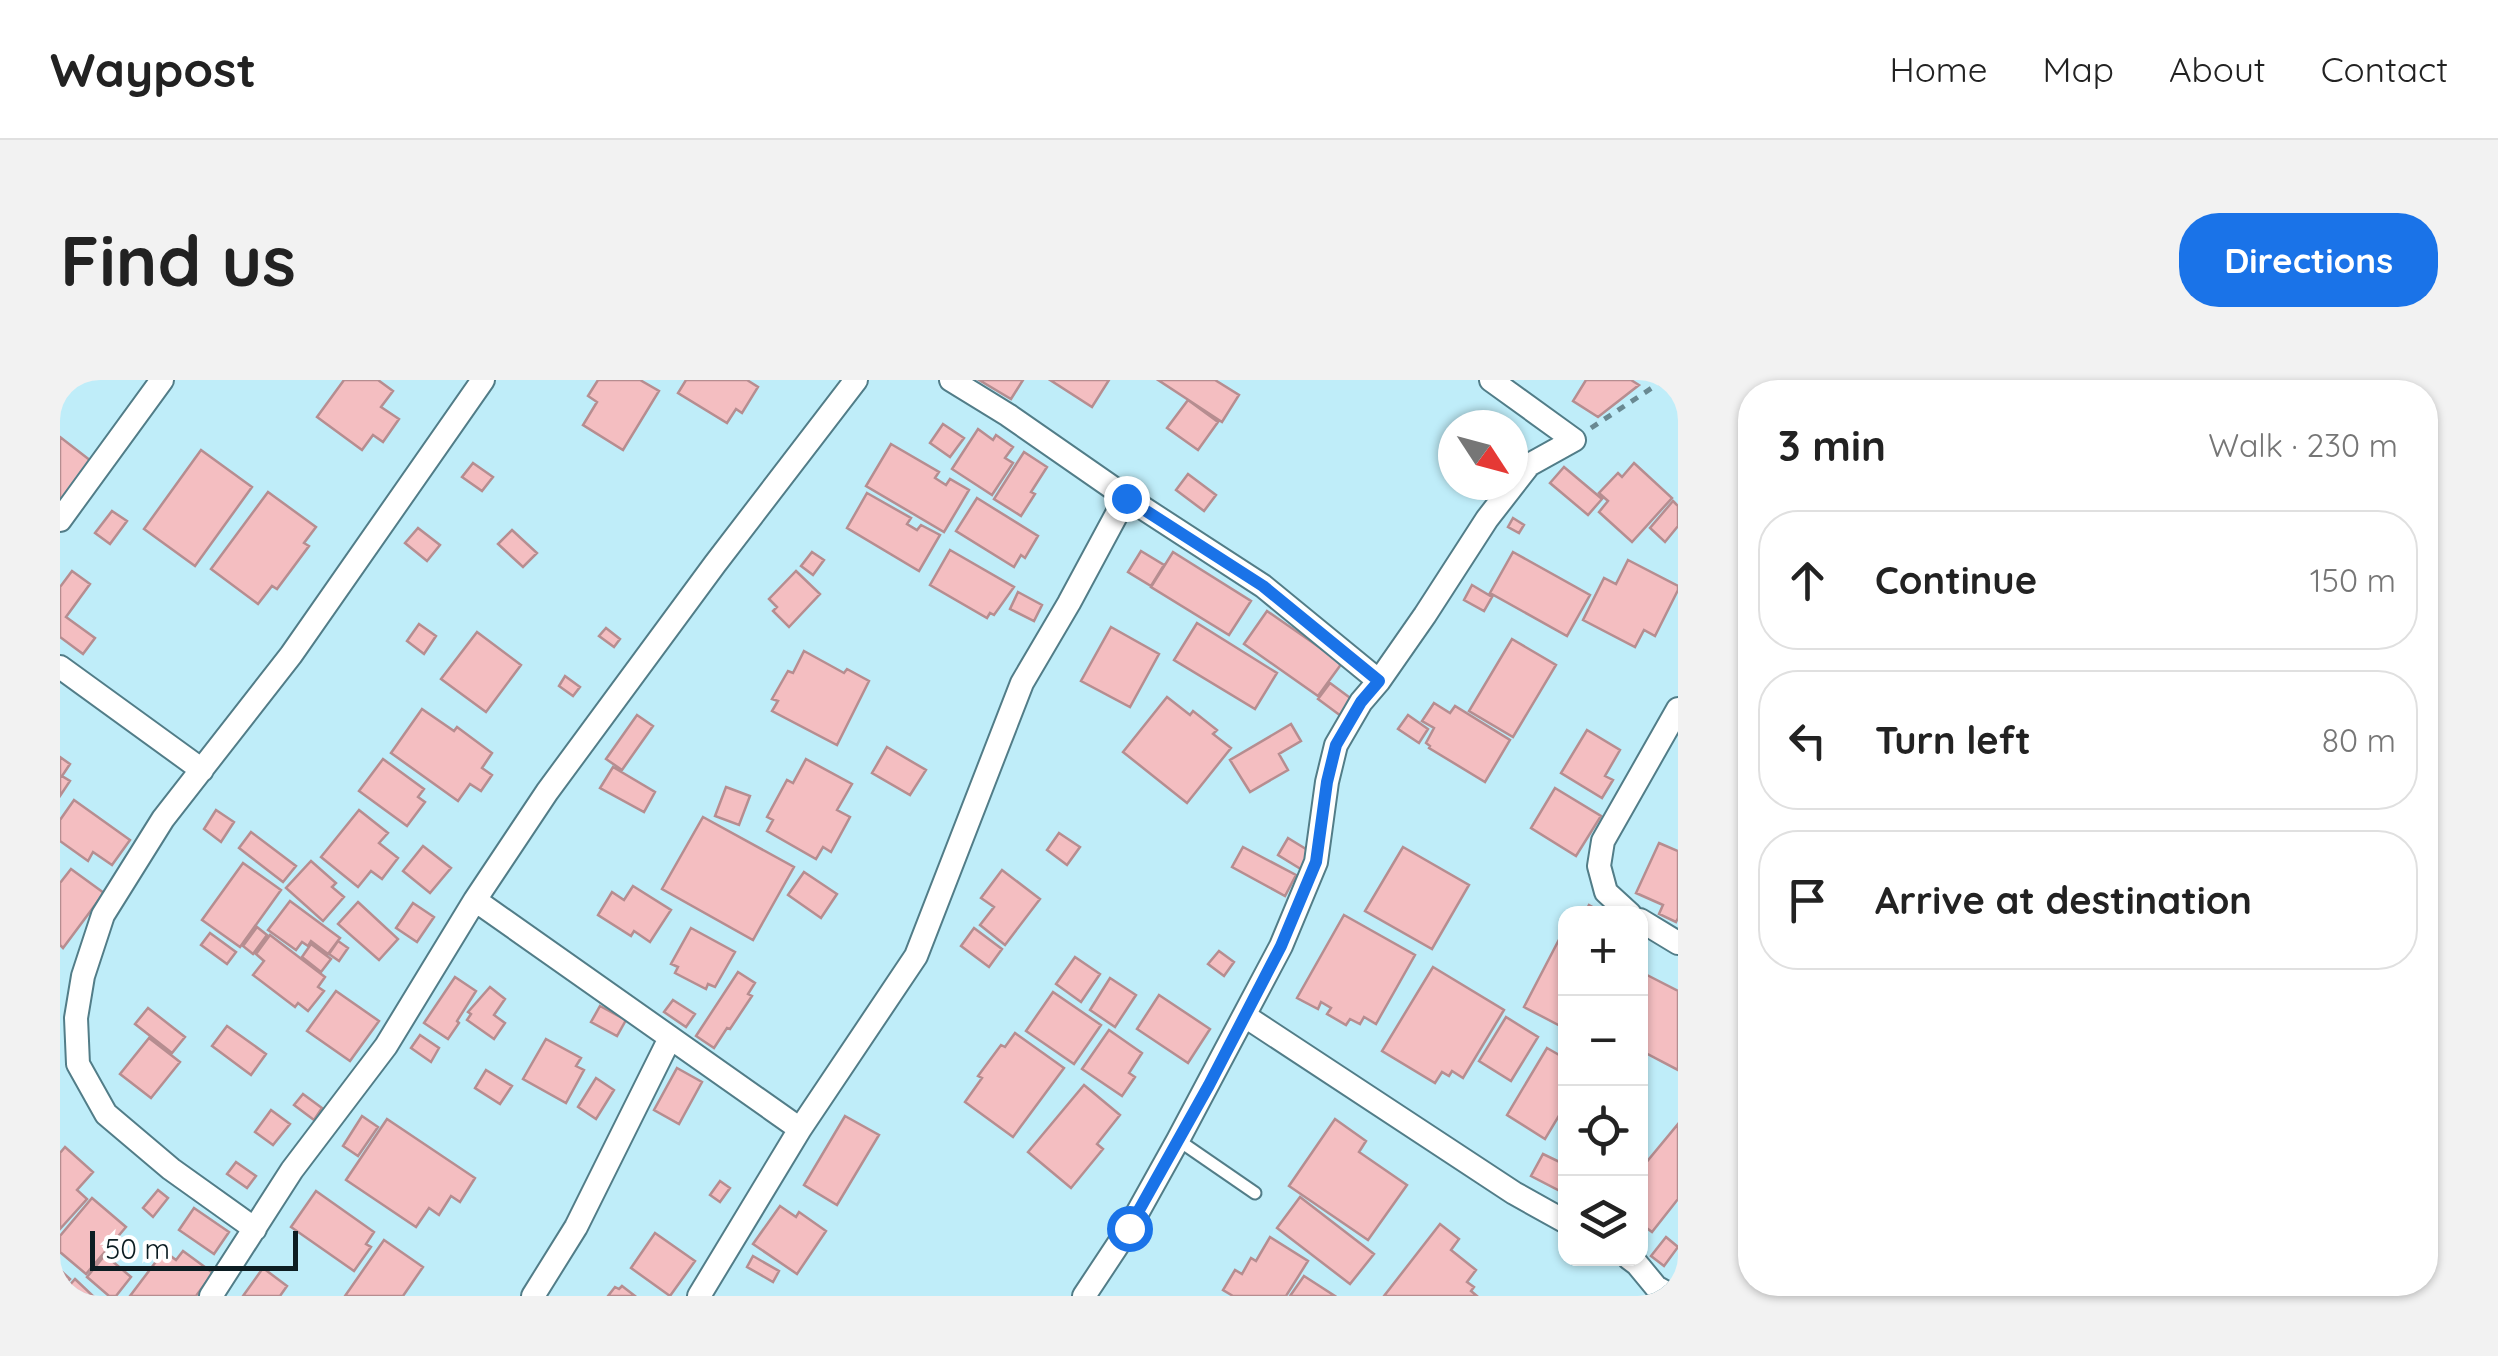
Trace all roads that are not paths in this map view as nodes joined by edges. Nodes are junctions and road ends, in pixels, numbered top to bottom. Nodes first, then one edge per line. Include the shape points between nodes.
1 (162, 380) edge
2 (483, 380) edge
3 (856, 380) edge
4 (951, 380) edge
5 (1491, 380) edge
6 (1126, 498) junction
7 (60, 520) edge
8 (60, 666) edge
9 (1379, 681) junction
10 (1678, 709) edge
11 (202, 770) junction
12 (474, 900) junction
13 (1620, 906) edge
14 (1648, 925) edge
15 (1678, 943) edge
16 (1245, 1016) junction
17 (670, 1038) junction
18 (69, 1058) edge
19 (800, 1130) junction
20 (1178, 1140) junction
21 (1255, 1193) dead end
22 (1558, 1218) edge
23 (255, 1229) junction
24 (1640, 1266) edge
25 (212, 1296) edge
26 (533, 1296) edge
27 (699, 1296) edge
28 (1084, 1296) edge
29 (1672, 1296) edge

1 - 7 street
2 - 11 street
3 - 12 street via 558,777
4 - 6 street
5 - 9 street via 1574,440 1530,464
6 - 9 street via 1263,586
6 - 19 street via 1022,683 916,956
8 - 11 street
9 - 16 street via 1336,745 1316,862
10 - 13 street via 1602,840 1598,866 1606,892
11 - 18 street via 163,818 103,915 83,976
12 - 17 street
12 - 23 street via 386,1046
14 - 15 street
16 - 20 street
16 - 22 street
17 - 19 street
17 - 26 street via 576,1227
18 - 23 street via 106,1114
19 - 27 street
20 - 21 lane
20 - 28 street
23 - 25 street
24 - 29 street

